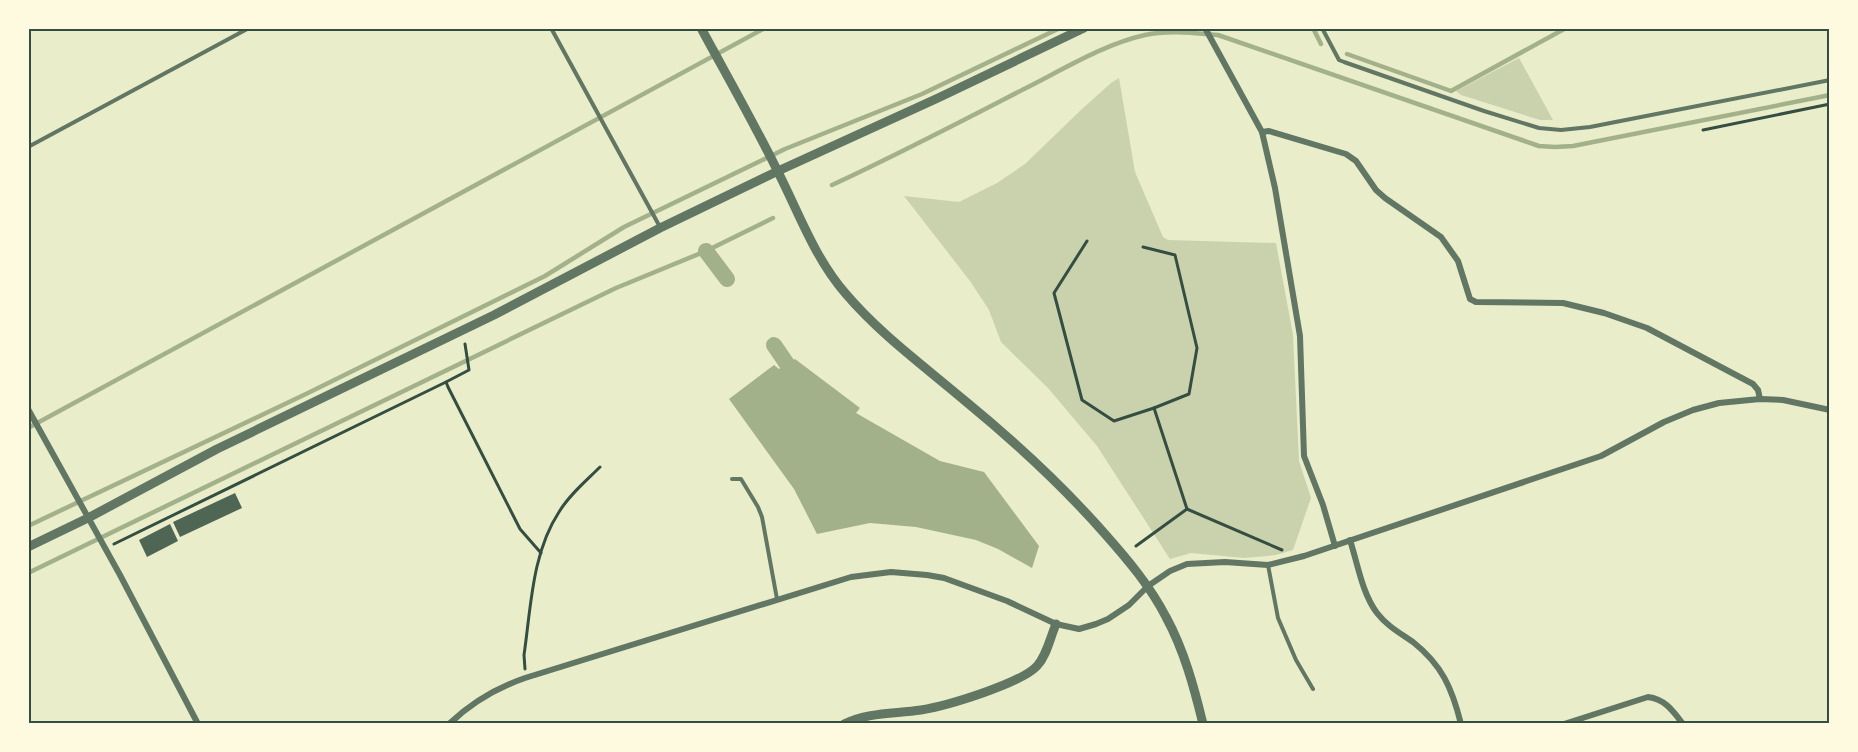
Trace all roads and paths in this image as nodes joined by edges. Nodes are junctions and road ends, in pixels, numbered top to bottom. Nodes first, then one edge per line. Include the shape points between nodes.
1 (249, 28) edge
2 (551, 28) edge
3 (701, 28) edge
4 (1084, 28) edge
5 (1205, 28) edge
6 (1322, 28) edge
7 (1830, 80) edge
8 (1830, 104) edge
9 (1703, 130) dead end
10 (1262, 132) junction
11 (28, 147) edge
12 (778, 171) junction
13 (660, 228) junction
14 (1087, 241) dead end
15 (1143, 247) dead end
16 (465, 344) dead end
17 (447, 385) junction
18 (1760, 399) junction
19 (1154, 408) junction
20 (28, 409) edge
21 (1830, 410) edge
22 (600, 467) dead end
23 (732, 480) dead end
24 (1187, 509) junction
25 (88, 518) junction
26 (1350, 540) junction
27 (1136, 546) dead end
28 (1335, 546) junction
29 (28, 547) edge
30 (104, 549) junction
31 (541, 553) junction
32 (1284, 561) junction
33 (1268, 565) junction
34 (1148, 586) junction
35 (777, 599) junction
36 (1056, 624) junction
37 (525, 678) junction
38 (1313, 689) dead end
39 (198, 723) edge
40 (449, 723) edge
41 (844, 723) edge
42 (1203, 723) edge
43 (1461, 723) edge
44 (1564, 723) edge
45 (1683, 723) edge

1 - 11 lane
2 - 13 lane
3 - 12 street
4 - 12 street
5 - 10 street
6 - 7 lane via 1339,60 1551,130 1590,127
8 - 9 path
10 - 18 street via 1332,149 1356,161 1376,190 1441,237 1458,261 1470,299 1563,303 1604,313 1647,328 1753,384
10 - 28 street via 1300,336 1304,456
12 - 13 street
12 - 34 street via 813,244 844,292 883,332 1044,471
13 - 25 street via 494,315 217,449
14 - 19 path via 1054,293 1082,400 1114,421
15 - 19 path via 1175,255 1197,348 1189,394
16 - 17 path via 469,370
17 - 30 path
17 - 31 path via 520,529
18 - 21 street
18 - 26 street via 1693,410 1646,430 1601,456
19 - 24 path
20 - 25 street
22 - 31 path via 560,509
23 - 35 lane via 741,479 762,517
24 - 27 path
24 - 32 path via 1282,550
25 - 29 street
25 - 30 street
26 - 28 street
26 - 43 street via 1370,602 1385,622 1431,657 1450,688
28 - 32 street
30 - 39 street
31 - 37 path via 524,655
32 - 33 street
33 - 34 street via 1187,564
33 - 38 lane via 1278,618
34 - 36 street via 1129,605 1096,624 1079,629
34 - 42 street via 1181,649
35 - 36 street via 861,575 927,574 962,583
35 - 37 street
36 - 41 street via 1044,657 1035,668 1008,682 948,704 873,714
37 - 40 street via 480,698
44 - 45 street via 1648,697 1663,702

